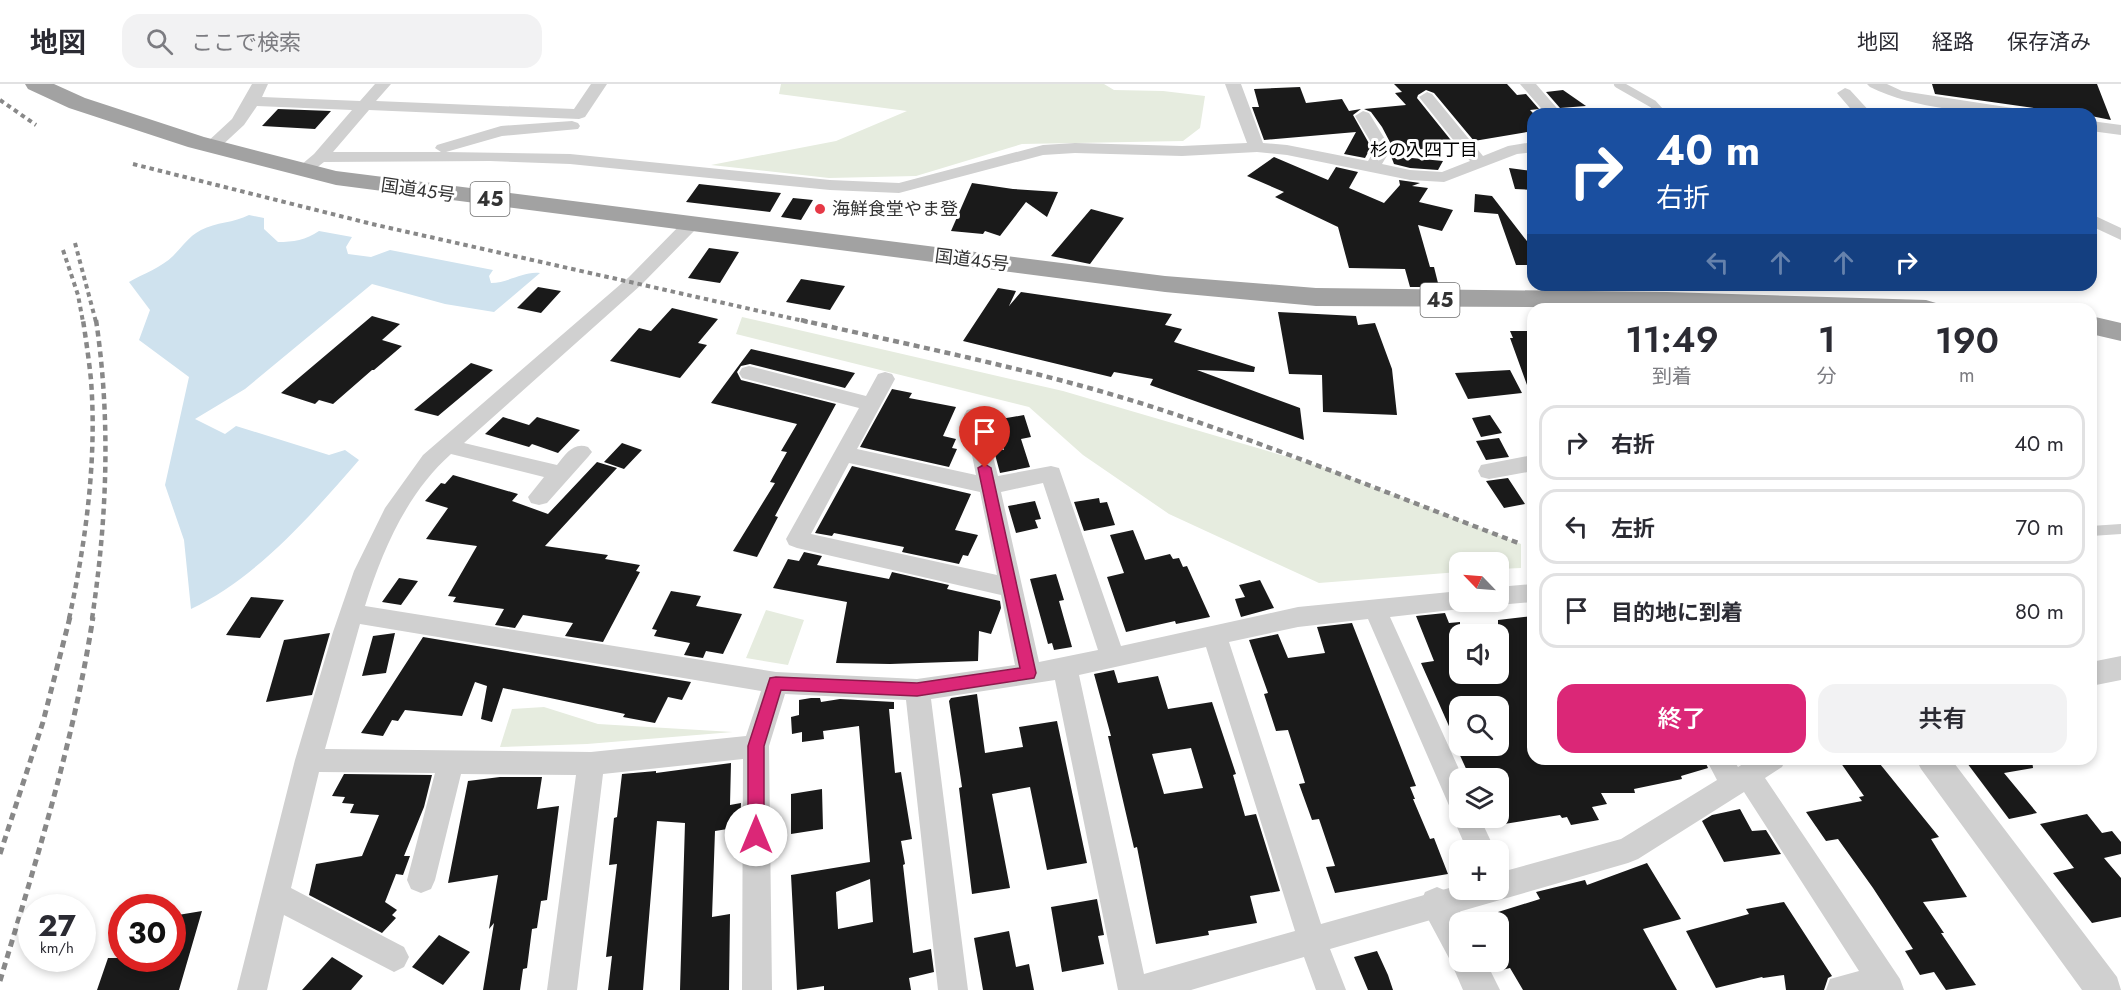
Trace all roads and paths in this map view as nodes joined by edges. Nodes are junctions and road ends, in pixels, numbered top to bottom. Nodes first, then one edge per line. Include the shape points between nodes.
1 (36, 84) edge
2 (260, 84) edge
3 (382, 84) edge
4 (599, 84) edge
5 (1233, 84) edge
6 (1528, 84) edge
7 (1618, 84) edge
8 (1875, 84) edge
9 (1845, 93) dead end
10 (1427, 97) dead end
11 (252, 101) junction
12 (366, 104) junction
13 (1549, 108) edge
14 (1657, 108) edge
15 (1859, 108) edge
16 (1981, 108) edge
17 (579, 114) junction
18 (1363, 116) dead end
19 (2097, 127) edge
20 (2121, 130) edge
21 (211, 147) junction
22 (1257, 147) junction
23 (1527, 148) edge
24 (407, 158) junction
25 (1480, 163) junction
26 (311, 164) junction
27 (1372, 168) junction
28 (2097, 222) edge
29 (690, 225) junction
30 (2121, 235) edge
31 (1638, 303) edge
32 (2097, 326) edge
33 (2121, 332) edge
34 (749, 373) dead end
35 (885, 379) dead end
36 (870, 404) junction
37 (974, 415) dead end
38 (447, 446) junction
39 (581, 452) dead end
40 (843, 454) junction
41 (1527, 464) edge
42 (1489, 471) dead end
43 (560, 473) junction
44 (989, 486) junction
45 (539, 497) dead end
46 (2121, 530) edge
47 (2097, 531) edge
48 (1011, 588) junction
49 (1527, 594) edge
50 (1509, 595) edge
51 (1449, 601) edge
52 (1375, 609) junction
53 (351, 613) junction
54 (1215, 637) junction
55 (1113, 658) junction
56 (1065, 668) junction
57 (2121, 668) edge
58 (1029, 673) junction
59 (2097, 673) edge
60 (776, 683) junction
61 (917, 690) junction
62 (756, 746) junction
63 (308, 760) junction
64 (451, 762) junction
65 (591, 764) junction
66 (1726, 765) edge
67 (1763, 765) edge
68 (1936, 765) edge
69 (1449, 776) edge
70 (1741, 779) junction
71 (421, 880) dead end
72 (1509, 884) edge
73 (275, 895) junction
74 (1452, 900) edge
75 (1437, 904) junction
76 (1449, 926) edge
77 (1312, 939) junction
78 (394, 957) dead end
79 (1472, 972) edge
80 (1885, 985) edge
81 (252, 990) edge
82 (562, 990) edge
83 (757, 990) edge
84 (953, 990) edge
85 (1133, 990) edge
86 (1140, 990) edge
87 (1331, 990) edge
88 (1482, 990) edge
89 (1841, 990) edge
90 (2104, 990) edge

1 - 21 highway, 国道45号 / 45 via 128,122
2 - 11 street
3 - 12 street
4 - 17 street
5 - 22 street
6 - 13 street
7 - 14 lane
8 - 16 street via 1898,95
9 - 15 street
10 - 25 street
11 - 12 street
11 - 21 street via 238,122
12 - 17 street
12 - 26 street
17 - 24 street via 573,126 501,131
18 - 27 street via 1383,149
19 - 20 street
21 - 26 highway, 国道45号 / 45
22 - 24 street via 1043,150 899,188 830,185 570,159
22 - 27 street
23 - 25 street
24 - 26 street
25 - 27 street via 1444,177
26 - 29 highway, 国道45号 / 45 via 395,187
28 - 30 street
29 - 31 highway, 国道45号 / 45 via 1165,284 1304,297
29 - 38 street via 635,281
32 - 33 highway
34 - 36 street
35 - 36 street
36 - 40 street
37 - 44 street
38 - 43 street
38 - 53 street via 412,482 395,508 380,535
39 - 43 street
40 - 44 street
40 - 48 street via 797,539
41 - 42 street
43 - 45 street
44 - 48 street
44 - 55 street via 1051,474
46 - 47 lane
48 - 58 street
49 - 50 street
51 - 52 street
52 - 54 street via 1298,617
52 - 69 street
53 - 60 street
53 - 63 street
54 - 55 street
54 - 77 street
55 - 56 street
56 - 58 street
56 - 85 street
57 - 59 street
58 - 61 street
60 - 61 street
60 - 62 street
61 - 84 street
62 - 65 street
62 - 83 street
63 - 64 street
63 - 73 street
64 - 65 street
64 - 71 street
65 - 82 street
66 - 70 street
67 - 70 street
68 - 90 street
70 - 72 street via 1628,850
70 - 80 street
73 - 78 street
73 - 81 street
74 - 75 street
75 - 76 street
75 - 77 street
77 - 86 street
77 - 87 street
79 - 88 street
80 - 89 street

